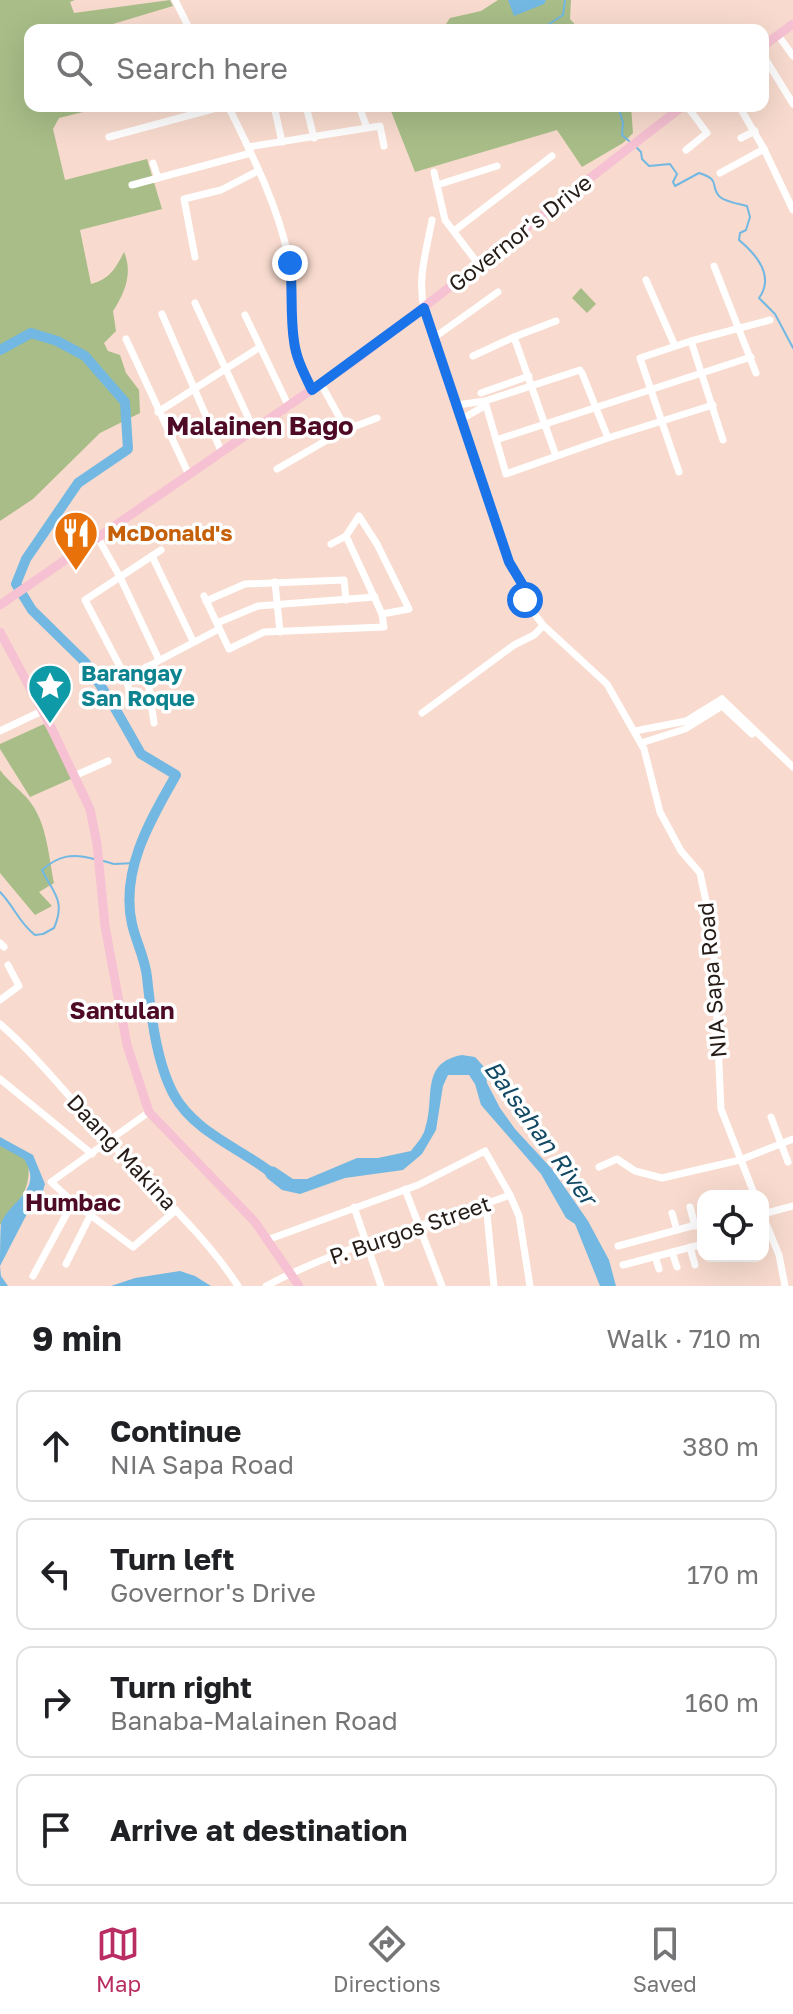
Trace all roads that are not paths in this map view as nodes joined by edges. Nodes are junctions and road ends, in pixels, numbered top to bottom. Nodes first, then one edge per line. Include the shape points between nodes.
1 (175, 0) edge
2 (187, 24) edge
3 (791, 29) edge
4 (778, 35) junction
5 (769, 42) edge
6 (793, 56) edge
7 (769, 65) edge
8 (793, 104) edge
9 (203, 112) edge
10 (229, 112) edge
11 (275, 112) edge
12 (308, 112) edge
13 (361, 112) edge
14 (677, 112) edge
15 (690, 112) edge
16 (743, 112) edge
17 (367, 128) junction
18 (755, 131) junction
19 (109, 137) dead end
20 (314, 138) junction
21 (741, 138) dead end
22 (282, 142) junction
23 (384, 146) dead end
24 (764, 149) junction
25 (250, 150) junction
26 (686, 150) dead end
27 (552, 156) dead end
28 (153, 163) dead end
29 (497, 166) dead end
30 (258, 171) junction
31 (434, 172) dead end
32 (720, 173) dead end
33 (158, 178) junction
34 (132, 185) dead end
35 (437, 185) junction
36 (793, 210) edge
37 (432, 220) dead end
38 (454, 231) junction
39 (195, 257) dead end
40 (479, 265) junction
41 (714, 266) dead end
42 (646, 280) dead end
43 (498, 292) dead end
44 (195, 303) dead end
45 (424, 308) junction
46 (162, 314) dead end
47 (245, 315) dead end
48 (770, 320) dead end
49 (556, 321) dead end
50 (739, 329) junction
51 (435, 337) junction
52 (514, 337) junction
53 (126, 339) dead end
54 (691, 341) junction
55 (675, 346) junction
56 (260, 347) junction
57 (473, 356) dead end
58 (751, 357) junction
59 (226, 369) junction
60 (702, 371) junction
61 (756, 373) dead end
62 (529, 376) junction
63 (317, 387) junction
64 (533, 387) junction
65 (650, 389) junction
66 (194, 390) junction
67 (484, 399) junction
68 (457, 405) junction
69 (713, 405) junction
70 (595, 406) junction
71 (289, 407) junction
72 (158, 412) junction
73 (377, 418) dead end
74 (462, 419) junction
75 (661, 421) junction
76 (545, 424) junction
77 (254, 430) junction
78 (345, 430) junction
79 (608, 438) junction
80 (496, 440) junction
81 (723, 440) dead end
82 (222, 453) junction
83 (556, 456) junction
84 (277, 469) dead end
85 (679, 472) dead end
86 (189, 475) junction
87 (346, 536) junction
88 (98, 542) junction
89 (331, 544) dead end
90 (161, 550) dead end
91 (152, 556) junction
92 (120, 577) junction
93 (275, 582) junction
94 (375, 597) junction
95 (346, 600) junction
96 (0, 605) edge
97 (278, 605) junction
98 (382, 614) junction
99 (218, 626) junction
100 (543, 626) junction
101 (0, 632) edge
102 (280, 632) junction
103 (193, 641) junction
104 (159, 660) junction
105 (146, 667) junction
106 (126, 678) junction
107 (132, 701) dead end
108 (722, 702) junction
109 (42, 711) junction
110 (422, 713) dead end
111 (154, 723) dead end
112 (679, 727) junction
113 (0, 731) edge
114 (635, 731) junction
115 (641, 743) junction
116 (108, 761) dead end
117 (793, 767) edge
118 (793, 774) edge
119 (74, 776) junction
120 (8, 965) dead end
121 (0, 1000) edge
122 (0, 1024) edge
123 (0, 1079) edge
124 (149, 1112) junction
125 (771, 1117) dead end
126 (793, 1139) edge
127 (110, 1142) junction
128 (780, 1144) junction
129 (92, 1154) junction
130 (740, 1160) junction
131 (788, 1162) dead end
132 (599, 1167) dead end
133 (405, 1189) junction
134 (752, 1190) edge
135 (510, 1195) junction
136 (73, 1202) junction
137 (486, 1204) junction
138 (793, 1206) edge
139 (354, 1207) junction
140 (690, 1207) dead end
141 (176, 1210) junction
142 (672, 1213) dead end
143 (769, 1213) edge
144 (91, 1214) junction
145 (697, 1220) edge
146 (697, 1225) edge
147 (419, 1227) junction
148 (677, 1230) junction
149 (769, 1236) edge
150 (267, 1240) junction
151 (365, 1243) junction
152 (697, 1245) edge
153 (618, 1246) dead end
154 (690, 1247) junction
155 (672, 1252) junction
156 (655, 1256) junction
157 (66, 1264) dead end
158 (623, 1265) dead end
159 (695, 1265) dead end
160 (677, 1267) dead end
161 (659, 1269) dead end
162 (793, 1269) edge
163 (783, 1271) junction
164 (291, 1273) junction
165 (33, 1276) dead end
166 (238, 1286) edge
167 (266, 1286) edge
168 (299, 1286) edge
169 (381, 1286) edge
170 (442, 1286) edge
171 (494, 1286) edge
172 (530, 1286) edge
173 (785, 1286) edge

1 - 2 street
3 - 4 main road
4 - 5 main road
4 - 6 street
7 - 8 street
9 - 19 street
10 - 25 street
11 - 22 street
12 - 20 street
13 - 17 street
14 - 40 main road, Governor's Drive
15 - 26 street via 707,133
16 - 18 street
17 - 20 street
17 - 23 street via 380,126
18 - 21 street
18 - 24 street
20 - 22 street
22 - 25 street
24 - 32 street
24 - 36 street
25 - 30 street
25 - 33 street
27 - 38 street
28 - 33 street
29 - 35 street
30 - 39 street via 221,190 184,199
30 - 63 street via 290,263 298,360
31 - 35 street
33 - 34 street
35 - 38 street via 445,220
37 - 45 street, NIA Sapa Road via 423,266
38 - 40 street
40 - 45 main road, Governor's Drive
41 - 50 street
42 - 55 street
43 - 51 street
44 - 59 street
45 - 51 street, NIA Sapa Road
45 - 63 main road, Governor's Drive
46 - 66 street
47 - 56 street
48 - 50 street
49 - 52 street
50 - 54 street
50 - 58 street
51 - 68 street, NIA Sapa Road
52 - 57 street
52 - 62 street
53 - 72 street
54 - 55 street
54 - 60 street
55 - 65 street via 640,358
56 - 59 street
56 - 71 street
58 - 60 street
58 - 61 street
59 - 66 street
59 - 77 street
60 - 65 street
60 - 69 street
62 - 64 street
62 - 67 street
63 - 71 main road, Governor's Drive
63 - 78 street
64 - 67 street
64 - 70 street via 580,370
64 - 76 street
65 - 70 street
65 - 75 street
66 - 72 street
66 - 82 street
67 - 68 street
67 - 74 street
67 - 80 street
68 - 74 street, NIA Sapa Road
69 - 75 street
69 - 81 street
70 - 76 street
70 - 79 street
71 - 77 main road, Governor's Drive
72 - 86 street
73 - 78 street
74 - 100 street, NIA Sapa Road via 509,562 524,587 526,603
75 - 79 street
75 - 85 street
76 - 80 street
76 - 83 street
77 - 82 main road, Governor's Drive
78 - 84 street
79 - 83 street
80 - 83 street via 506,474
82 - 86 main road, Governor's Drive
86 - 88 main road, Governor's Drive
87 - 89 street
87 - 94 street
87 - 98 street via 359,516 409,609
88 - 92 street
88 - 96 main road, Governor's Drive
90 - 91 street
91 - 92 street
91 - 103 street
92 - 104 street
92 - 106 street via 85,600
93 - 95 street via 344,580
93 - 97 street
93 - 99 street via 245,584 205,598
94 - 95 street
94 - 98 street
95 - 97 street
97 - 99 street via 258,606
97 - 102 street
98 - 102 street via 384,627
99 - 102 street via 229,649 264,632
99 - 103 street
100 - 110 street
100 - 114 street, NIA Sapa Road via 607,684
101 - 109 main road
103 - 104 street
104 - 105 street
105 - 106 street
105 - 111 street
106 - 107 street
108 - 112 street
108 - 117 street
108 - 118 street
109 - 113 street
109 - 119 main road
112 - 114 street
112 - 115 street
114 - 115 street, NIA Sapa Road
115 - 130 street, NIA Sapa Road via 660,812 700,873 704,889 716,969 721,1109
116 - 119 street
119 - 124 main road via 90,809 127,1045
120 - 121 street via 19,986
122 - 127 street, Daang Makina via 40,1060
123 - 129 street
124 - 127 street
124 - 150 main road
125 - 128 street
126 - 128 street
127 - 129 street
127 - 141 street, Daang Makina
128 - 130 street
128 - 131 street
129 - 136 street via 51,1182
130 - 132 street via 662,1178 635,1171 617,1159
130 - 134 street, NIA Sapa Road
133 - 135 street via 485,1151
133 - 139 street
133 - 147 street
135 - 137 street, P. Burgos Street
135 - 172 street via 519,1216
136 - 144 street
136 - 165 street
137 - 147 street, P. Burgos Street
137 - 171 street
138 - 143 street
139 - 150 street
139 - 151 street
140 - 145 street
141 - 144 street via 133,1247
141 - 166 street, Daang Makina
142 - 148 street
144 - 157 street
146 - 148 street
147 - 151 street, P. Burgos Street
147 - 170 street
148 - 153 street
149 - 163 street
150 - 164 main road
151 - 164 street, P. Burgos Street
151 - 169 street
152 - 154 street
154 - 155 street
154 - 159 street
155 - 156 street
155 - 160 street
156 - 158 street
156 - 161 street
162 - 163 street
163 - 173 street
164 - 167 street, P. Burgos Street
164 - 168 main road

